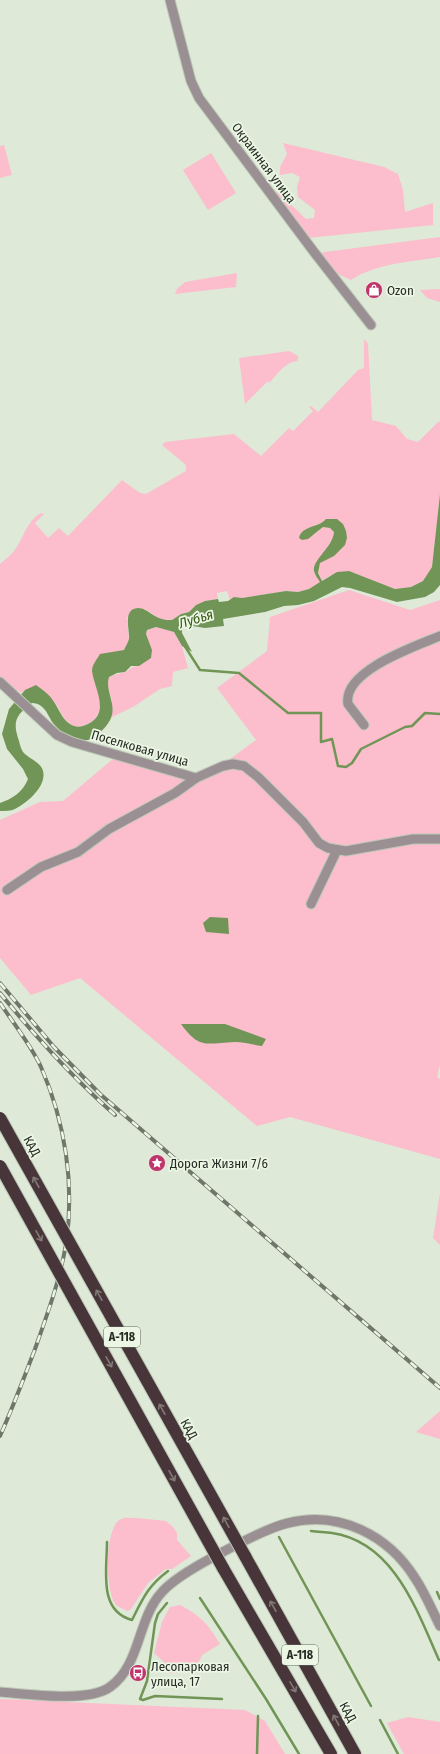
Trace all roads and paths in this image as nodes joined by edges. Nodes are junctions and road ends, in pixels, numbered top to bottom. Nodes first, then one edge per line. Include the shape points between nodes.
1 (170, 0) edge
2 (371, 325) dead end
3 (440, 636) edge
4 (0, 682) edge
5 (364, 725) dead end
6 (196, 778) junction
7 (440, 839) edge
8 (337, 850) junction
9 (6, 890) dead end
10 (312, 904) dead end
11 (0, 1118) edge
12 (0, 1166) edge
13 (440, 1626) edge
14 (0, 1692) edge
15 (331, 1754) edge
16 (355, 1754) edge

1 - 2 street, Окраинная улица via 191,81 199,98
3 - 5 street via 389,658 355,682 349,692 348,704
4 - 6 street, Поселковая улица via 57,735 72,742
6 - 8 street, Поселковая улица via 223,766 244,766 303,822 319,843
6 - 9 street via 175,793 110,829 78,852 41,867
7 - 8 street via 413,839
8 - 10 street
16 -> 11 highway, КАД / А-118, bridge
12 -> 15 highway, А-118, bridge via 223,1568
13 - 14 street via 416,1579 402,1560 382,1541 359,1528 343,1523 328,1520 300,1521 275,1527 221,1552 161,1592 146,1618 128,1666 110,1687 82,1696

